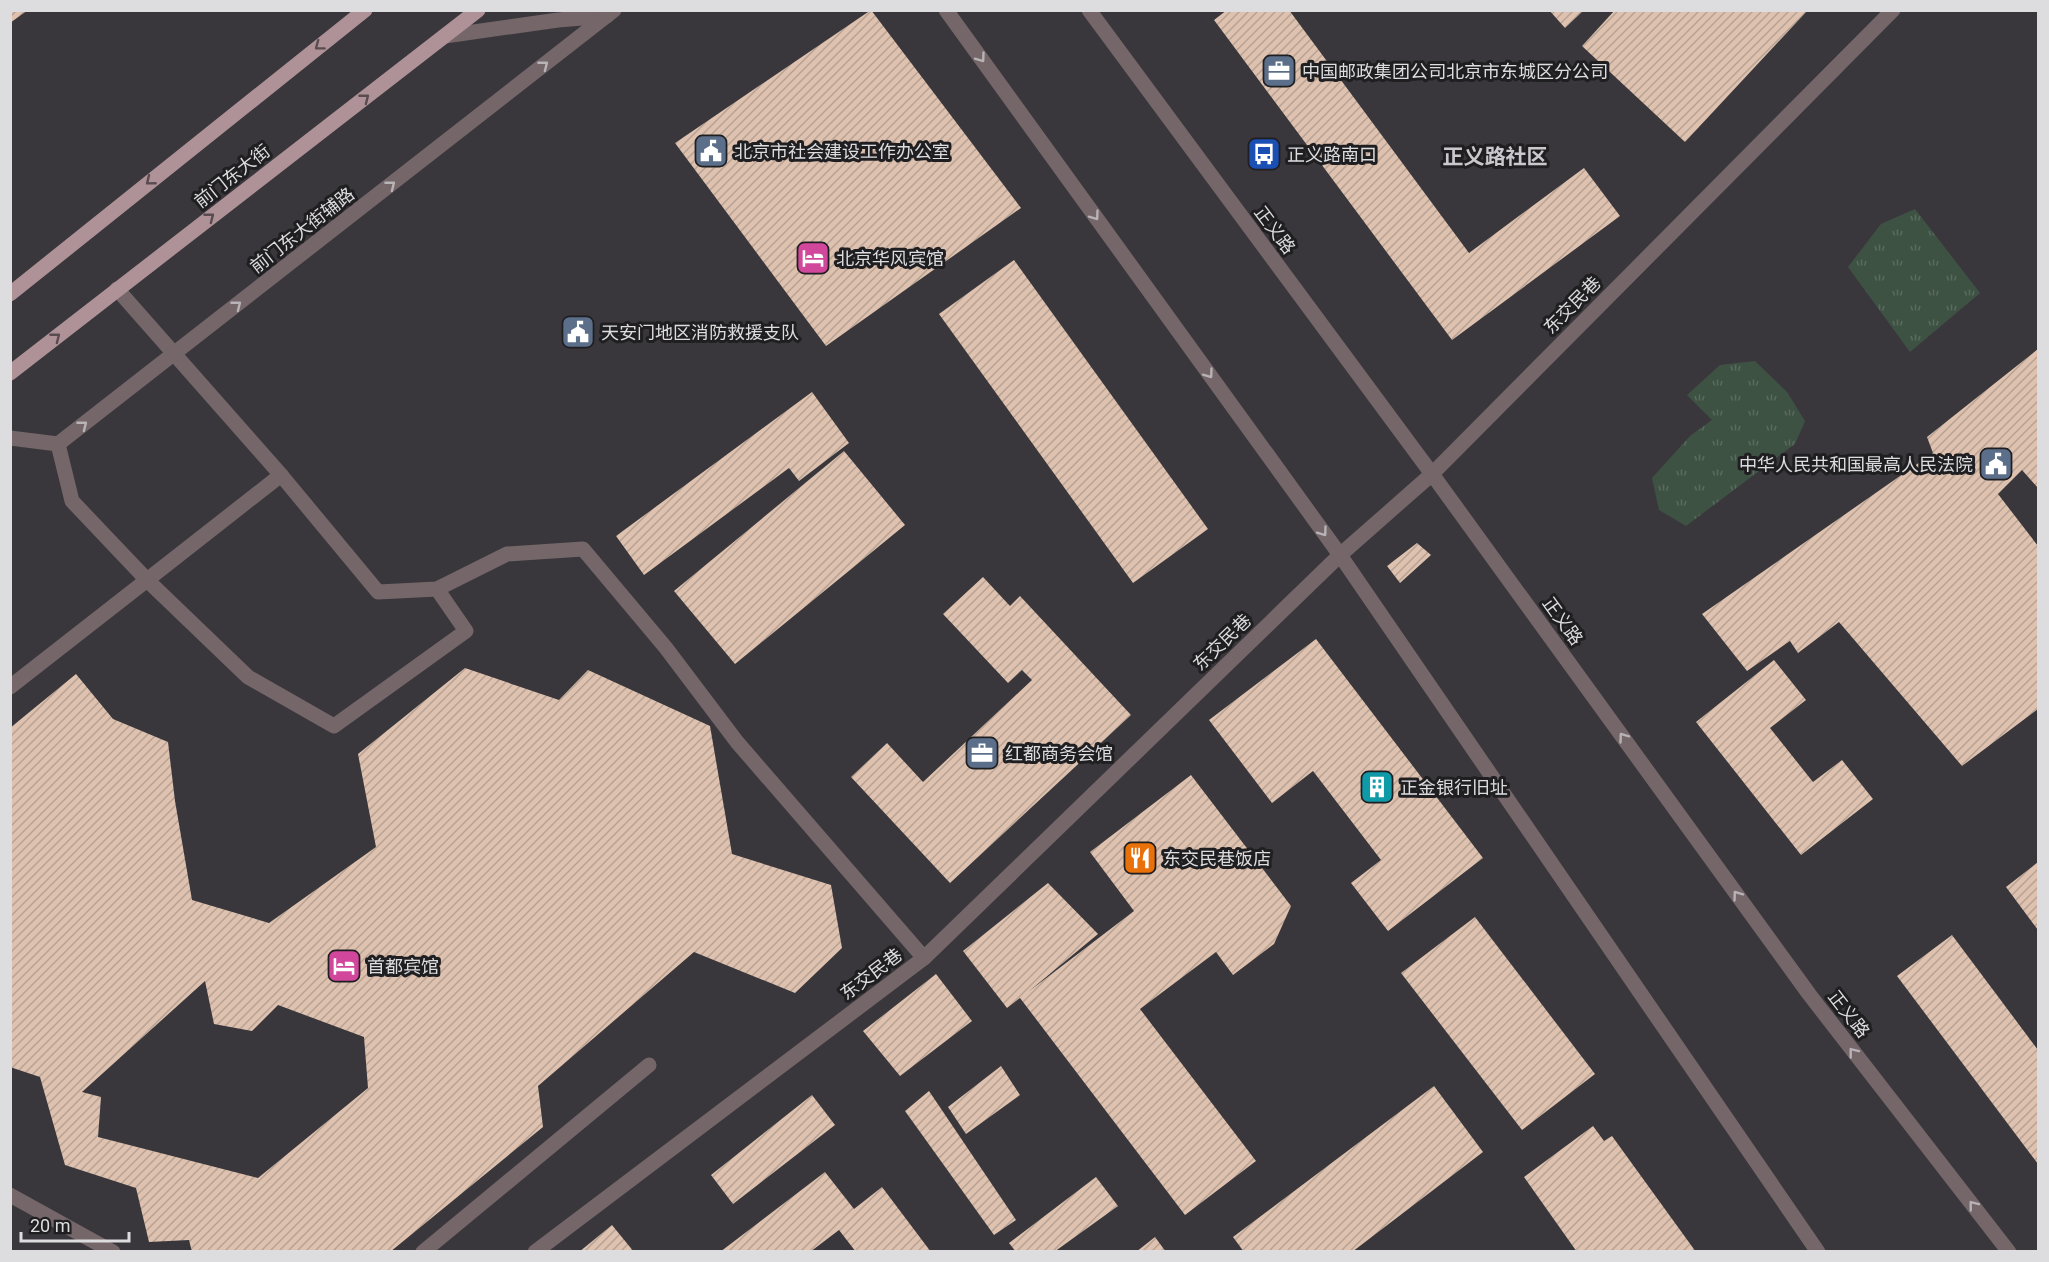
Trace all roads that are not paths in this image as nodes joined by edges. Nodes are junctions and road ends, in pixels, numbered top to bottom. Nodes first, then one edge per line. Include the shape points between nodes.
1 (365, 10) edge
2 (478, 10) edge
3 (946, 10) edge
4 (1089, 10) edge
5 (1893, 10) edge
6 (610, 13) edge
7 (445, 36) junction
8 (117, 289) junction
9 (10, 294) edge
10 (174, 354) junction
11 (10, 373) edge
12 (10, 438) edge
13 (58, 444) junction
14 (1432, 474) junction
15 (281, 475) junction
16 (1340, 555) junction
17 (147, 580) junction
18 (437, 589) junction
19 (10, 687) edge
20 (924, 958) junction
21 (649, 1065) dead end
22 (10, 1195) edge
23 (113, 1251) edge
24 (423, 1251) edge
25 (535, 1251) edge
26 (1818, 1251) edge
27 (2010, 1251) edge

1 -> 9 main road
2 - 7 main road, 前门东大街
3 -> 16 street
4 - 14 street, 正义路
5 - 14 street, 东交民巷
6 - 7 street, 前门东大街辅路
10 -> 6 street, 前门东大街辅路
8 -> 7 main road, 前门东大街
8 - 10 street
11 -> 8 main road, 前门东大街
13 -> 10 street, 前门东大街辅路
10 - 15 street
12 - 13 street
13 - 17 street via 72,501
14 - 16 street, 东交民巷
27 -> 14 street, 正义路 via 1809,994
15 - 17 street
15 - 18 street via 378,592
16 - 20 street, 东交民巷
16 - 26 street
17 - 18 street via 249,677 334,726 466,631
17 - 19 street
18 - 20 street via 507,554 583,549 737,741
20 - 25 street, 东交民巷
21 - 24 street
22 - 23 street

